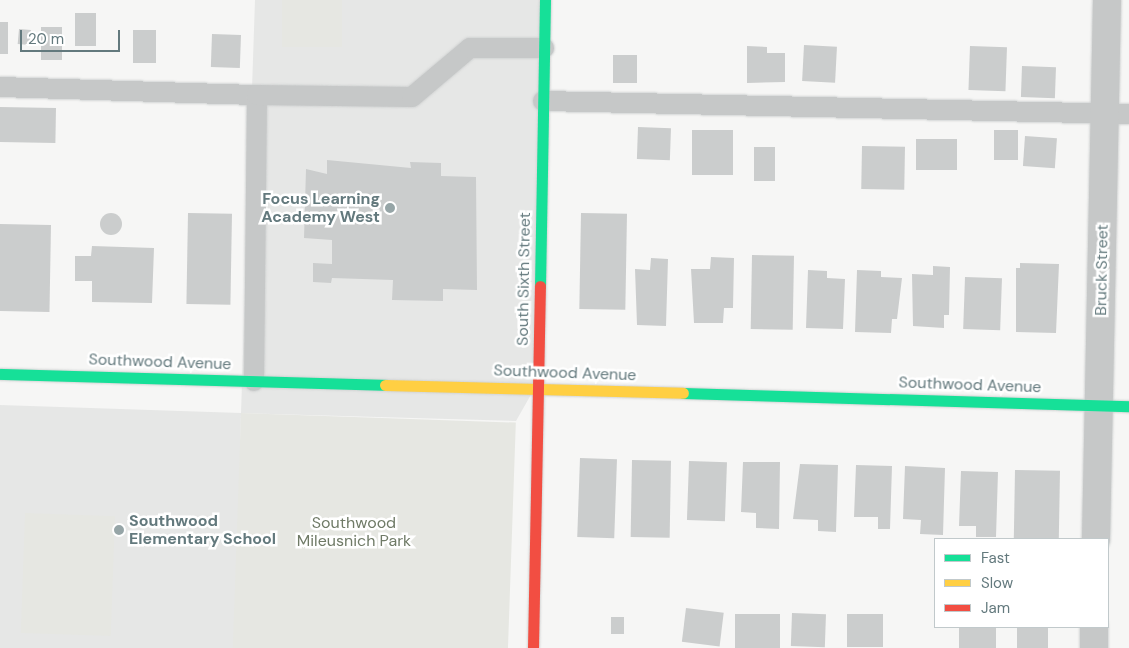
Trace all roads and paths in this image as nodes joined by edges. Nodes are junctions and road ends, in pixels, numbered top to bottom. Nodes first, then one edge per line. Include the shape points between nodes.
1 (545, 0) edge
2 (1107, 0) edge
3 (544, 48) junction
4 (0, 87) edge
5 (257, 95) junction
6 (543, 101) junction
7 (1117, 115) edge
8 (0, 374) edge
9 (254, 381) junction
10 (538, 389) junction
11 (1099, 405) junction
12 (1129, 406) edge
13 (1096, 538) edge
14 (1094, 628) edge
15 (534, 648) edge
16 (1094, 648) edge

1 - 3 street, South Sixth Street
2 - 7 street, Bruck Street
3 - 5 lane via 470,48 412,97
3 - 6 street, South Sixth Street
4 - 5 lane
5 - 9 lane
6 - 7 lane
6 - 10 street, South Sixth Street
7 - 11 street, Bruck Street
8 - 9 street, Southwood Avenue
9 - 10 street, Southwood Avenue
10 - 11 street, Southwood Avenue
10 - 15 street, South Sixth Street
11 - 12 street, Southwood Avenue
11 - 13 street, Bruck Street
14 - 16 street

